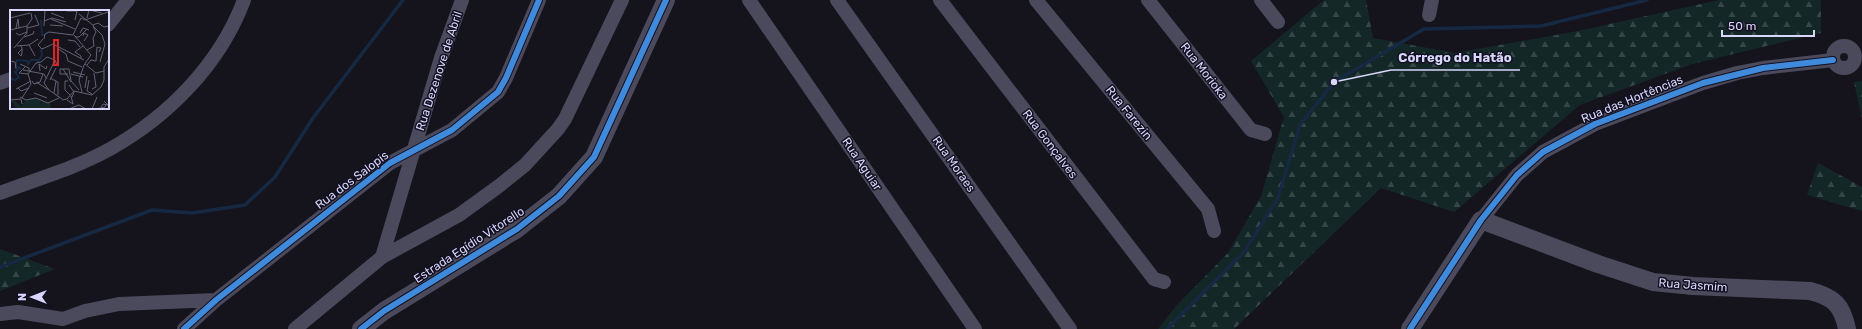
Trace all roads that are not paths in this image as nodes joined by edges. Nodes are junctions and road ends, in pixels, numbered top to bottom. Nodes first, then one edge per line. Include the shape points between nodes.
1 (128, 0) edge
2 (244, 0) edge
3 (462, 0) edge
4 (539, 0) edge
5 (622, 0) edge
6 (666, 0) edge
7 (749, 0) edge
8 (837, 0) edge
9 (940, 0) edge
10 (1036, 0) edge
11 (1148, 0) edge
12 (1262, 0) edge
13 (1432, 0) edge
14 (1429, 15) dead end
15 (1278, 22) dead end
16 (109, 24) edge
17 (1833, 60) junction
18 (1858, 64) edge
19 (10, 79) edge
20 (0, 83) edge
21 (1265, 134) dead end
22 (415, 150) junction
23 (0, 193) edge
24 (1481, 220) junction
25 (1214, 231) dead end
26 (382, 257) junction
27 (1164, 282) dead end
28 (216, 300) junction
29 (0, 314) edge
30 (63, 319) junction
31 (53, 329) edge
32 (184, 329) edge
33 (295, 329) edge
34 (361, 329) edge
35 (975, 329) edge
36 (1070, 329) edge
37 (1410, 329) edge
38 (1846, 329) edge

1 - 16 street
2 - 23 street via 223,43 205,70 152,121 116,145 90,158
3 - 22 street, Rua Dezenove de Abril via 441,58
4 - 22 street, Rua dos Salopis via 498,92 452,130
5 - 26 street via 565,119 525,165 459,215
6 - 34 street, Estrada Egídio Vitorello via 594,157 559,196 517,229 384,311
7 - 35 street, Rua Aguiar
8 - 36 street, Rua Moraes
9 - 27 street, Rua Gonçalves via 1154,279
10 - 25 street, Rua Farezin via 1208,209
11 - 21 street, Rua Morioka via 1250,130
12 - 15 street
13 - 14 street
17 - 18 street, Rua das Hortências via 1837,66 1844,68
17 - 18 street, Rua das Hortências via 1836,49 1846,46 1854,54
17 - 24 street, Rua das Hortências via 1736,73 1594,124 1543,152 1517,175
19 - 20 street
22 - 26 street, Rua Dezenove de Abril
22 - 28 street, Rua dos Salopis via 390,163
24 - 37 street, Rua das Hortências
24 - 38 street, Rua Jasmim via 1653,282 1810,291 1825,295 1837,304 1844,316
26 - 33 street
28 - 30 street via 119,304 85,311
28 - 32 street, Rua dos Salopis
29 - 30 street via 18,312
30 - 31 street

